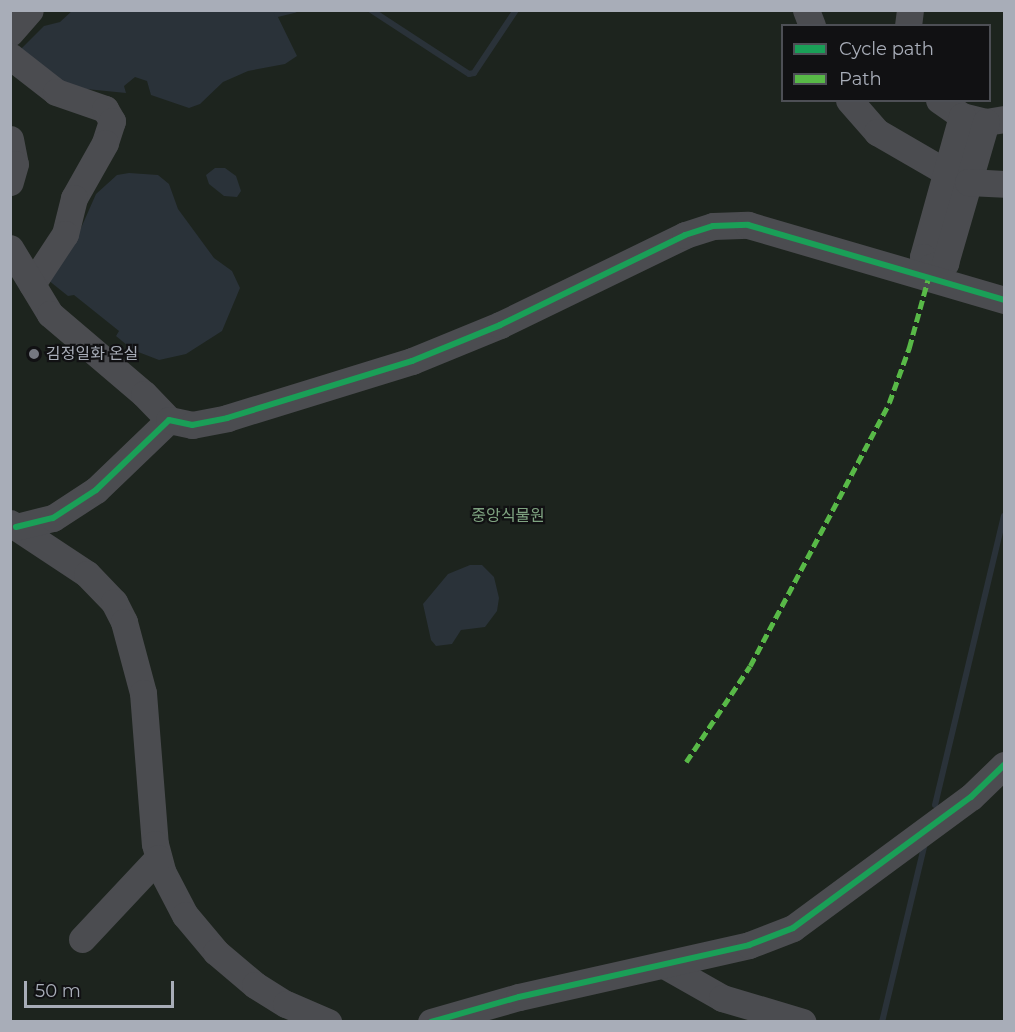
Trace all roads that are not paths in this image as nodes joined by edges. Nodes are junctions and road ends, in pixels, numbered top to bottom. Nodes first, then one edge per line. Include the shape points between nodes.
1 (30, 10) edge
2 (10, 33) edge
3 (10, 56) edge
4 (851, 102) edge
5 (944, 102) edge
6 (984, 119) edge
7 (10, 139) edge
8 (957, 177) junction
9 (10, 182) edge
10 (1005, 184) edge
11 (10, 248) edge
12 (929, 273) junction
13 (32, 284) junction
14 (1005, 300) edge
15 (169, 420) junction
16 (13, 525) edge
17 (1005, 765) edge
18 (158, 858) junction
19 (82, 939) dead end
20 (664, 965) junction
21 (328, 1022) edge
22 (431, 1022) edge
23 (803, 1022) edge

1 - 2 street
3 - 13 street via 56,92 105,109 112,122 105,143 74,198 60,242
4 - 8 street via 877,132
5 - 6 street
6 - 8 street
7 - 9 street via 15,164
8 - 10 street
8 - 12 street via 945,263
11 - 13 street
12 - 14 street
12 - 15 street via 748,225 713,226 685,235 500,325 412,361 227,418 192,425
13 - 15 street via 50,315
15 - 16 street via 96,490 53,518
16 - 18 street via 87,574 114,603 124,622 143,693
17 - 20 street via 962,804 793,928 749,945
18 - 19 street
18 - 21 street via 185,915 216,952 286,1005
20 - 22 street via 519,997
20 - 23 street via 722,998

